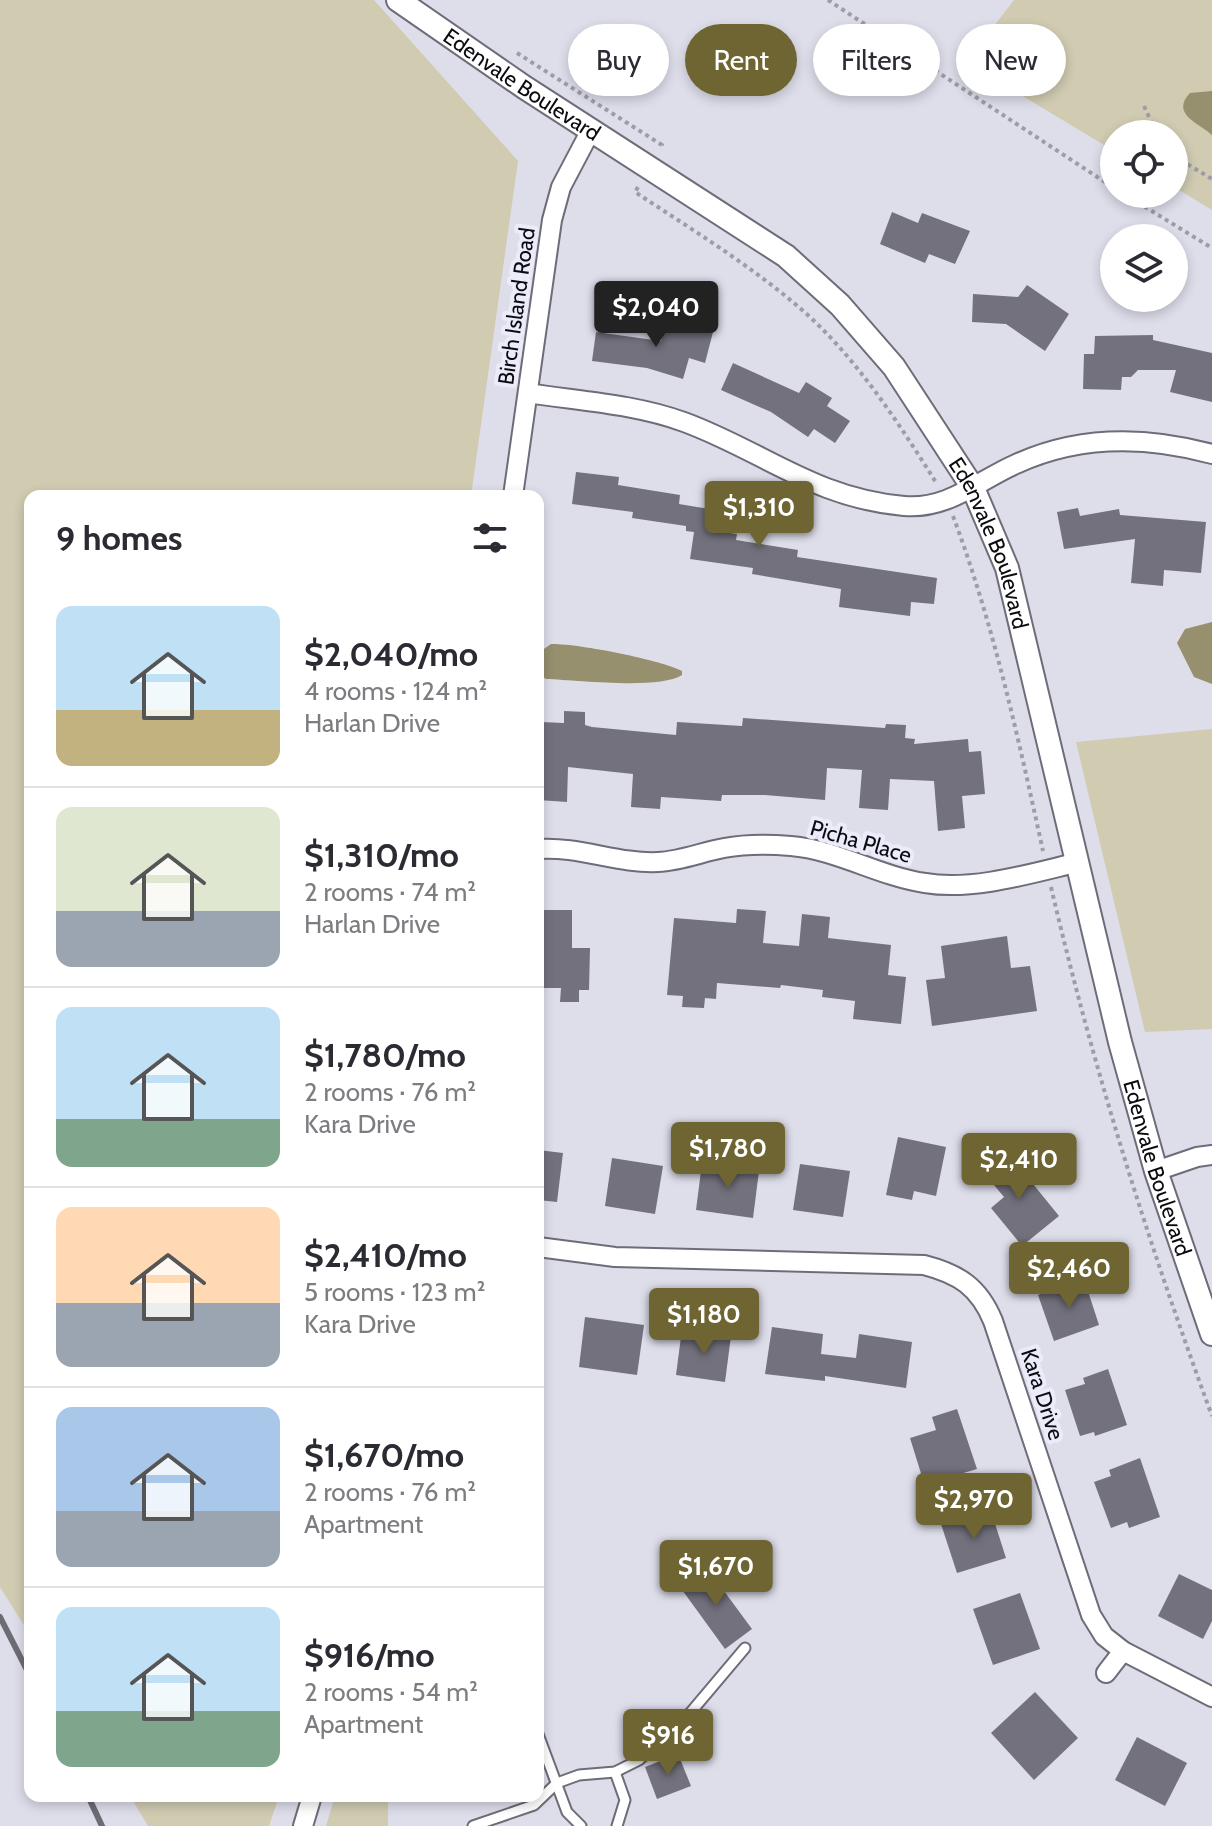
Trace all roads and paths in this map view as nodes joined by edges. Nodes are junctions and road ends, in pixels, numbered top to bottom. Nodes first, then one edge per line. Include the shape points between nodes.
1 (398, 0) edge
2 (828, 0) edge
3 (506, 46) dead end
4 (1144, 106) dead end
5 (1150, 120) edge
6 (591, 130) junction
7 (1188, 164) edge
8 (650, 168) junction
9 (1100, 179) edge
10 (1212, 179) edge
11 (1147, 208) edge
12 (1212, 248) edge
13 (528, 393) junction
14 (1212, 454) edge
15 (973, 488) junction
16 (514, 490) edge
17 (947, 500) junction
18 (544, 850) edge
19 (1075, 863) junction
20 (1047, 869) junction
21 (1212, 1155) edge
22 (1156, 1171) junction
23 (544, 1248) edge
24 (1212, 1334) edge
25 (1212, 1416) edge
26 (745, 1648) dead end
27 (1123, 1651) junction
28 (1106, 1673) dead end
29 (1212, 1697) edge
30 (544, 1749) edge
31 (615, 1772) junction
32 (557, 1783) junction
33 (544, 1795) edge
34 (310, 1802) edge
35 (537, 1802) edge
36 (303, 1826) edge
37 (473, 1826) edge
38 (581, 1826) edge
39 (617, 1826) edge

1 - 6 street, Edenvale Boulevard
2 - 9 path
3 - 8 path via 662,145
4 - 5 path
6 - 8 street, Edenvale Boulevard
6 - 13 street, Birch Island Road via 561,187 552,220
7 - 10 path
8 - 15 street, Edenvale Boulevard via 786,256 840,305 894,367
8 - 17 path via 635,192 802,310 855,367
11 - 12 path
13 - 16 street, Birch Island Road
13 - 17 street via 681,421 806,482 855,498 906,506
14 - 15 street via 1163,442 1113,440 1062,447 1015,464
15 - 17 street
15 - 19 street, Edenvale Boulevard via 1007,568
17 - 20 path via 1003,668
18 - 20 street, Picha Place via 662,862 724,848 790,846 821,850 925,883 951,885
19 - 20 street, Picha Place
19 - 22 street, Edenvale Boulevard
20 - 25 path via 1119,1147
21 - 22 street
22 - 24 street, Edenvale Boulevard
23 - 27 street, Kara Drive via 615,1257 950,1263 984,1299 1091,1615 1104,1636
26 - 31 lane via 663,1741
27 - 28 street
27 - 29 street, Kara Drive
30 - 32 lane
31 - 32 lane
31 - 39 lane via 625,1800
32 - 33 lane
32 - 38 lane via 567,1812
34 - 36 street
35 - 37 lane

